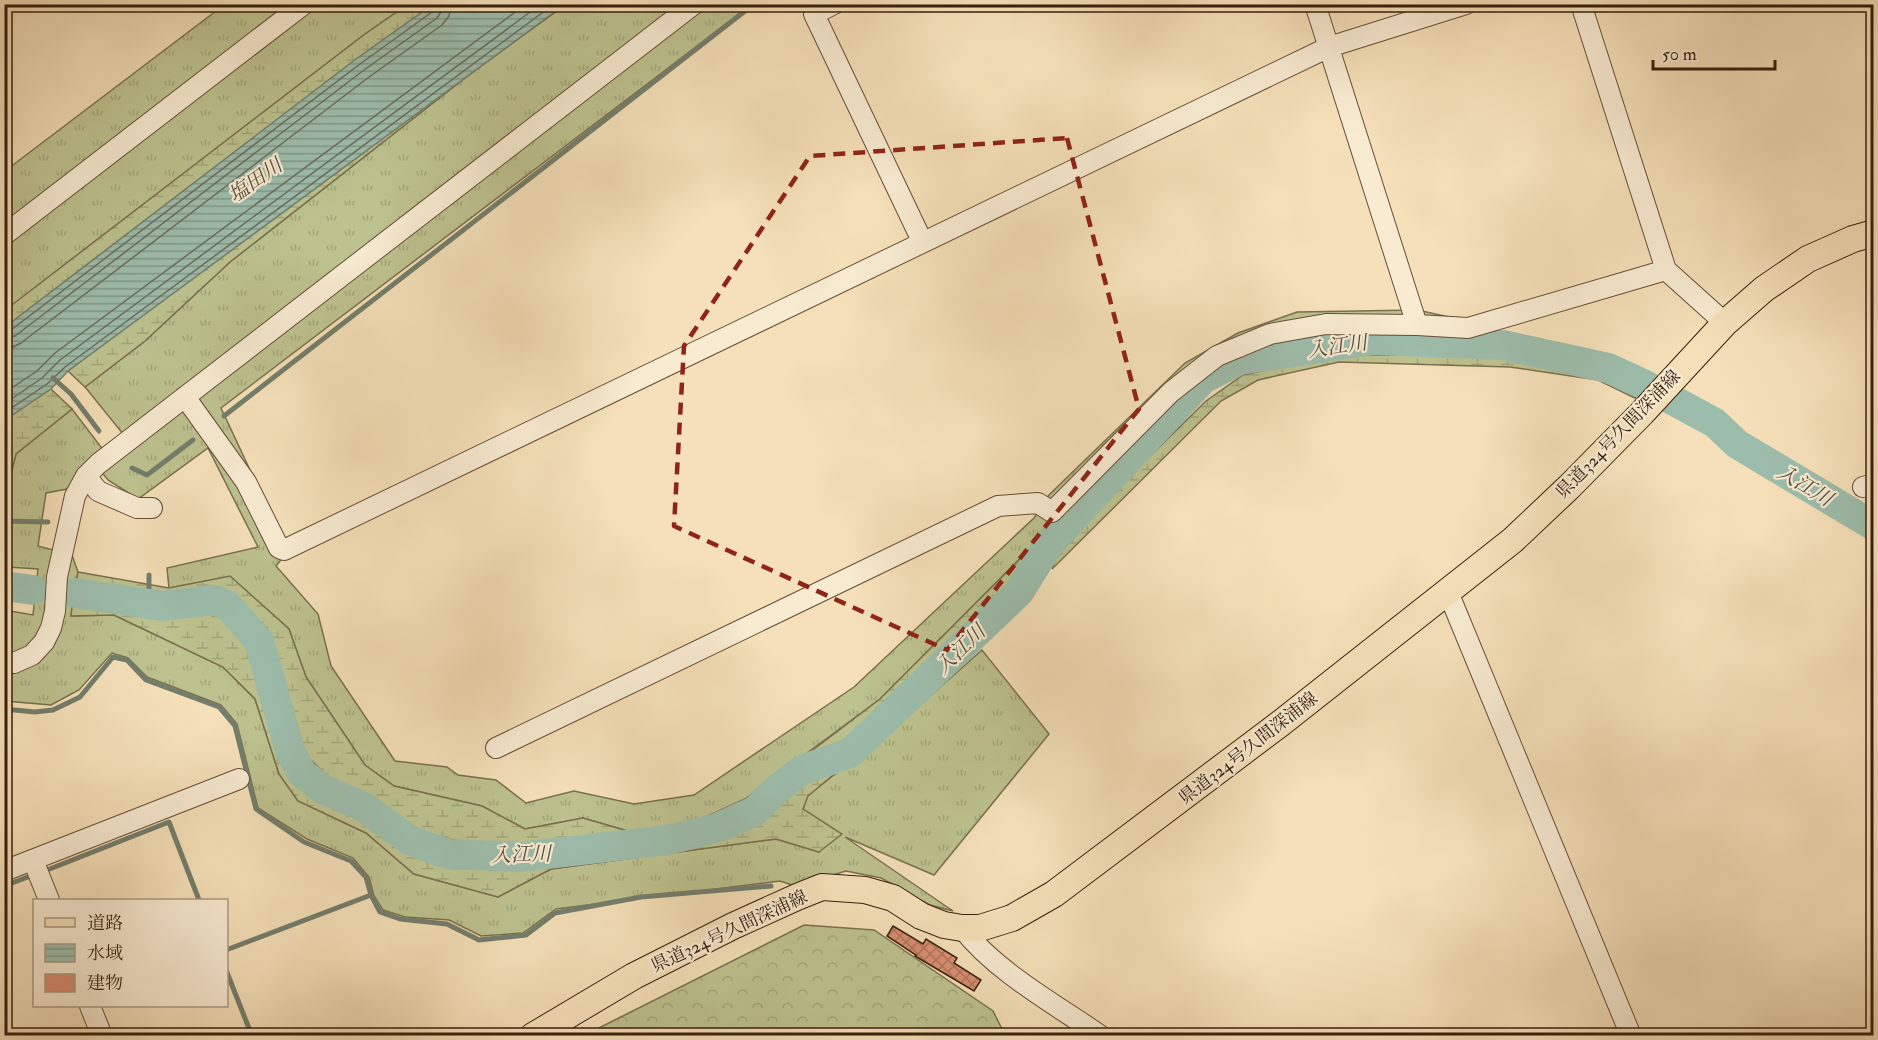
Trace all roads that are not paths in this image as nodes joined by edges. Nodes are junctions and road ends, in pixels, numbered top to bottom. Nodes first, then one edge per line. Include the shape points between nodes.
1 (304, 4) edge
2 (694, 4) edge
3 (834, 4) edge
4 (1315, 4) edge
5 (1466, 4) edge
6 (1581, 4) edge
7 (1329, 47) junction
8 (1874, 233) edge
9 (4, 235) edge
10 (921, 241) junction
11 (1666, 270) junction
12 (1725, 323) junction
13 (1418, 325) junction
14 (185, 397) junction
15 (86, 476) junction
16 (152, 508) dead end
17 (1448, 592) junction
18 (4, 662) edge
19 (496, 748) dead end
20 (239, 779) dead end
21 (33, 860) junction
22 (4, 871) edge
23 (49, 899) edge
24 (962, 928) junction
25 (91, 1007) edge
26 (102, 1035) edge
27 (533, 1035) edge
28 (1101, 1035) edge
29 (1630, 1035) edge

1 - 9 street
2 - 14 street
3 - 10 street via 814,14
4 - 7 street
5 - 7 street
6 - 11 street
7 - 10 street
7 - 13 street
8 - 12 main road, 県道324号久間深浦線 via 1808,259 1764,289
10 - 14 street via 284,550 279,548 246,482
11 - 12 street
11 - 13 street via 1468,328
12 - 17 main road, 県道324号久間深浦線 via 1569,487 1513,540
13 - 19 street via 1326,324 1270,334 1216,356 1172,392 1052,512 1038,503 998,506
14 - 15 street
15 - 16 street via 98,491 137,508
15 - 18 street via 75,496 57,577 51,628 32,655 14,663
17 - 24 main road, 県道324号久間深浦線 via 1054,894 1012,918 980,928
17 - 29 street
20 - 21 street
21 - 22 street
21 - 23 street
24 - 27 main road, 県道324号久間深浦線 via 921,916 892,898 865,890 822,887 634,975
24 - 28 street via 996,963
25 - 26 street

